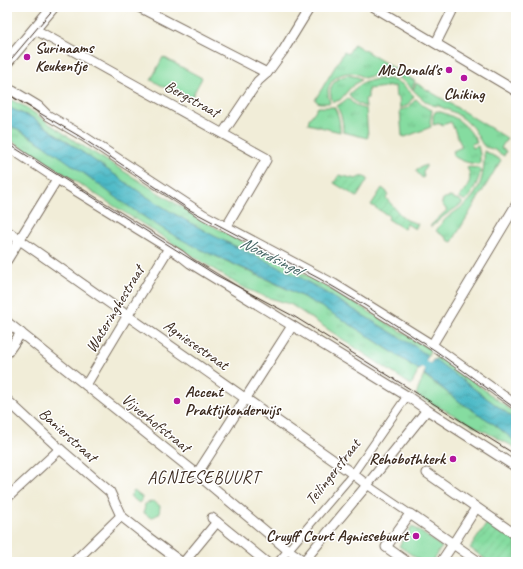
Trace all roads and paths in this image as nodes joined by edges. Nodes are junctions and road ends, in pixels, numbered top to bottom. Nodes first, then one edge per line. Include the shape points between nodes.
1 (53, 7) edge
2 (139, 7) edge
3 (310, 7) edge
4 (374, 7) edge
5 (454, 7) edge
6 (34, 29) junction
7 (436, 43) junction
8 (7, 61) edge
9 (267, 73) junction
10 (7, 88) edge
11 (516, 90) edge
12 (223, 133) junction
13 (7, 146) edge
14 (57, 179) junction
15 (516, 205) edge
16 (227, 226) junction
17 (7, 231) edge
18 (20, 240) junction
19 (169, 248) junction
20 (7, 260) edge
21 (128, 315) junction
22 (7, 322) edge
23 (292, 326) junction
24 (21, 333) junction
25 (432, 345) junction
26 (7, 353) edge
27 (86, 385) junction
28 (407, 396) junction
29 (246, 399) junction
30 (7, 400) edge
31 (516, 405) edge
32 (427, 410) junction
33 (60, 449) junction
34 (516, 467) edge
35 (427, 473) dead end
36 (197, 474) junction
37 (353, 474) junction
38 (367, 485) junction
39 (7, 498) edge
40 (476, 508) junction
41 (410, 514) junction
42 (121, 516) junction
43 (516, 535) edge
44 (454, 544) junction
45 (288, 550) junction
46 (74, 562) edge
47 (180, 562) edge
48 (184, 562) edge
49 (266, 562) edge
50 (278, 562) edge
51 (305, 562) edge
52 (407, 562) edge
53 (440, 562) edge
54 (479, 562) edge

1 - 6 street
2 - 9 street
3 - 9 street
4 - 7 street
5 - 7 street
6 - 8 street
6 - 12 street, Bergstraat
7 - 11 street
9 - 12 street via 258,81
10 - 16 street via 204,215
12 - 16 street, Bergstraat via 266,158
13 - 14 street
14 - 18 street
14 - 19 street
15 - 25 street
16 - 25 street via 334,284
17 - 18 street, Agniesestraat
18 - 20 street
18 - 21 street, Agniesestraat
19 - 21 street, Wateringhestraat
19 - 23 street
21 - 27 street, Wateringhestraat
21 - 29 street, Agniesestraat
22 - 24 street, Vijverhofstraat
23 - 28 street
23 - 29 street
24 - 26 street
24 - 27 street, Vijverhofstraat
25 - 31 street
27 - 36 street, Vijverhofstraat
28 - 32 street
28 - 37 street, Teilingerstraat
29 - 36 street
29 - 37 street, Agniesestraat
30 - 33 street, Banierstraat
32 - 34 street
32 - 38 street, Teilingerstraat
33 - 39 street
33 - 42 street, Banierstraat via 110,492
35 - 40 street
36 - 45 street, Vijverhofstraat
37 - 38 street, Agniesestraat
37 - 45 street, Teilingerstraat
38 - 41 street
38 - 51 street, Teilingerstraat
40 - 43 street
40 - 44 street
41 - 44 street
41 - 52 street via 386,547
42 - 46 street
42 - 47 street
44 - 53 street
44 - 54 street
45 - 50 street, Teilingerstraat
45 - 51 street, Vijverhofstraat
48 - 49 street via 214,520

